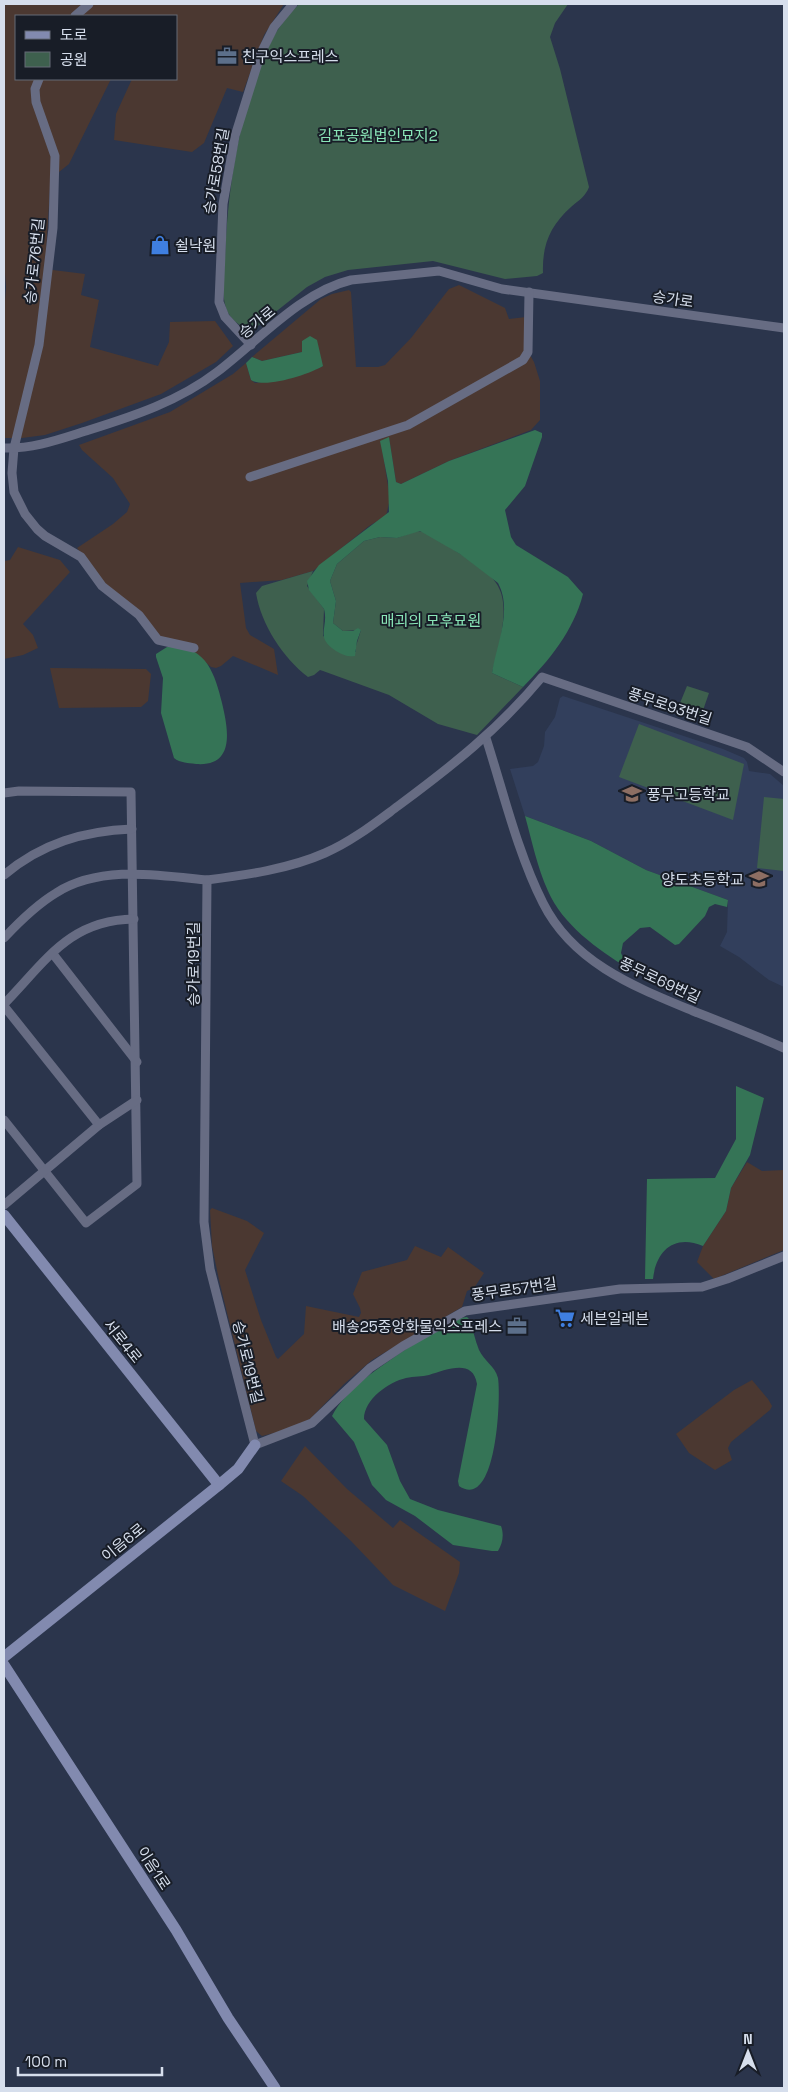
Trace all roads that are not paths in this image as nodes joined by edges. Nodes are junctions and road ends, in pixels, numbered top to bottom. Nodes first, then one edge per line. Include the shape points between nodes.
1 (89, 4) edge
2 (293, 4) edge
3 (76, 15) edge
4 (39, 80) edge
5 (529, 292) junction
6 (784, 328) edge
7 (251, 346) junction
8 (4, 448) edge
9 (14, 448) junction
10 (250, 476) dead end
11 (194, 648) dead end
12 (486, 738) junction
13 (784, 772) edge
14 (4, 793) edge
15 (132, 829) junction
16 (134, 874) junction
17 (4, 875) edge
18 (207, 880) junction
19 (134, 920) junction
20 (4, 938) edge
21 (53, 954) junction
22 (4, 1005) edge
23 (784, 1048) edge
24 (137, 1062) junction
25 (136, 1100) junction
26 (4, 1120) edge
27 (98, 1125) junction
28 (46, 1170) junction
29 (4, 1206) edge
30 (4, 1215) edge
31 (784, 1256) edge
32 (255, 1445) junction
33 (219, 1485) junction
34 (4, 1657) edge
35 (4, 1665) edge
36 (275, 2088) edge

1 - 3 street
2 - 7 street, 승가로58번길 via 274,27 262,53 233,143 223,204 219,302 225,317
4 - 9 street, 승가로76번길 via 35,89 36,102 55,156 53,228 39,345
5 - 6 street, 승가로
5 - 7 street, 승가로 via 492,286 439,271 351,280 314,295
5 - 10 street via 528,352 523,360 408,425
7 - 9 street, 승가로 via 204,382 162,405 50,443
8 - 9 street, 승가로
9 - 11 street via 14,492 37,529 81,557 102,586 139,615 158,640
12 - 13 street, 풍무로93번길 via 542,677 748,747
12 - 18 street via 381,818 326,853 284,866
12 - 23 street, 풍무로69번길 via 535,886 553,919 572,943 587,957 631,984
14 - 15 street via 19,790 131,792
15 - 16 street
15 - 17 street via 64,839 16,864
16 - 18 street
16 - 19 street
16 - 20 street via 88,880 65,888 40,904
18 - 32 street, 승가로19번길 via 205,1234 214,1286
19 - 21 street via 106,921 82,930 68,938
19 - 24 street
21 - 22 street
21 - 24 street
22 - 27 street
24 - 25 street
25 - 27 street
25 - 28 street via 137,1184 130,1190 86,1223
26 - 28 street
27 - 28 street
28 - 29 street
30 - 33 street, 서로4로
31 - 32 street, 풍무로57번길 via 702,1287 620,1289 465,1311 370,1368 312,1423
32 - 33 street, 이음6로 via 238,1469
33 - 34 street, 이음6로
35 - 36 street, 이음1로

